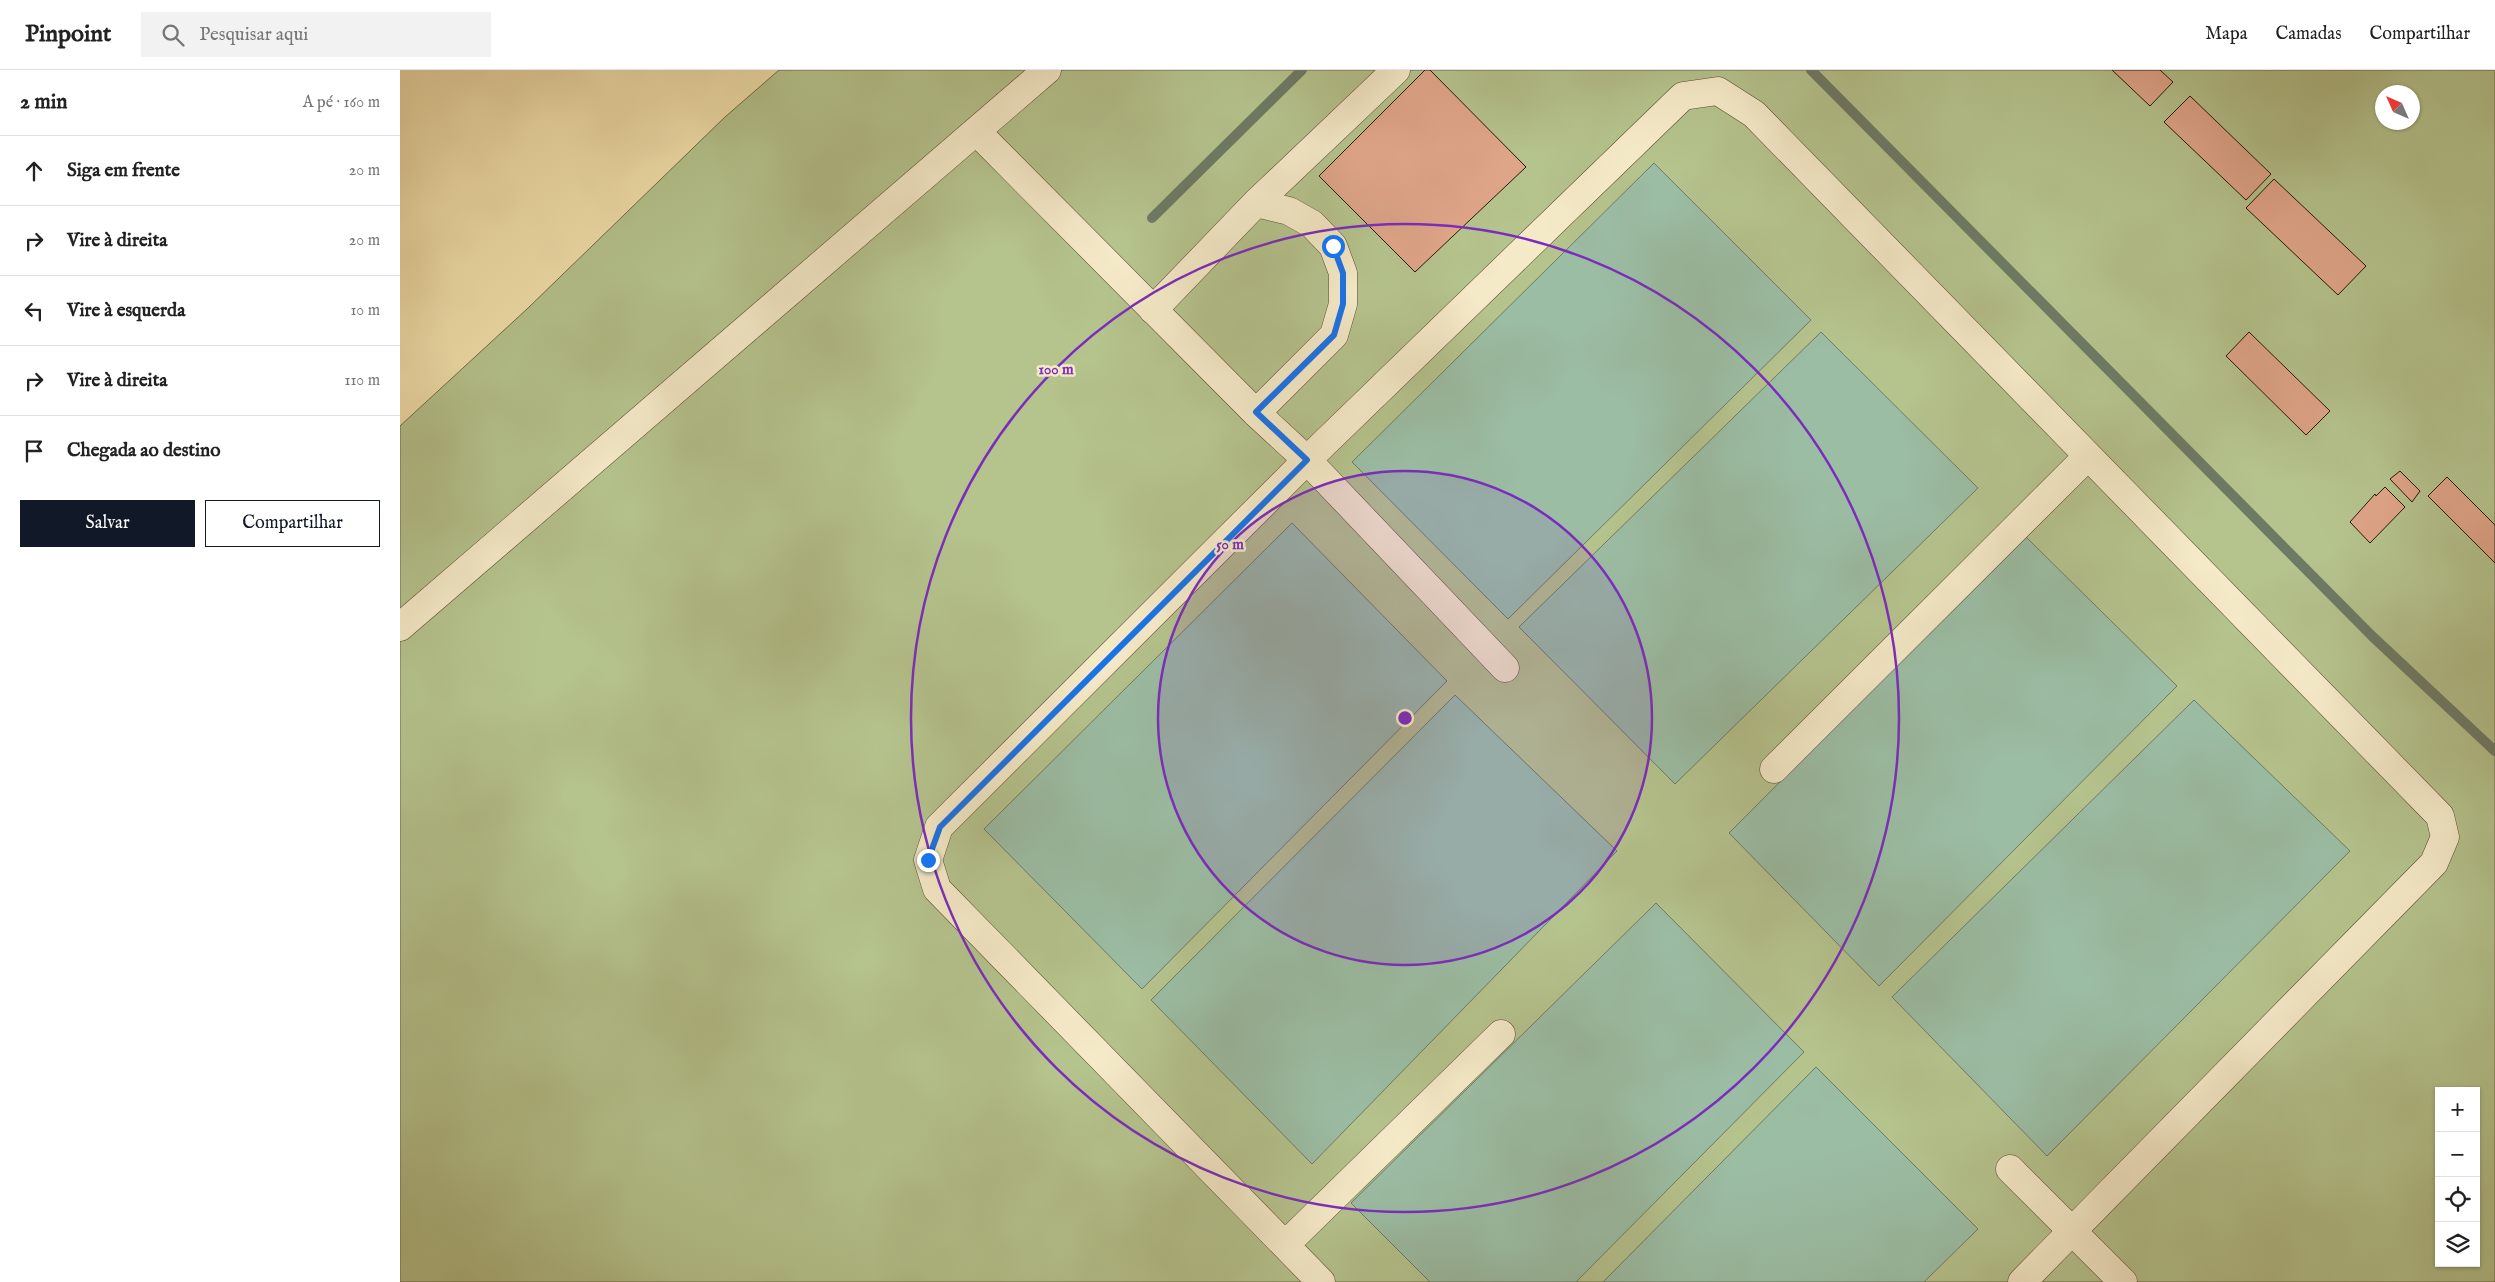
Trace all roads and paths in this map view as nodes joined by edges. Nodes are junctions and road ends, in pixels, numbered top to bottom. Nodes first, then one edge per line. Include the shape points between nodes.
1 (1047, 70) edge
2 (1396, 70) edge
3 (977, 132) junction
4 (1256, 203) junction
5 (1153, 310) junction
6 (1256, 412) junction
7 (2088, 456) junction
8 (1307, 460) junction
9 (400, 627) edge
10 (1505, 668) dead end
11 (1774, 768) dead end
12 (1501, 1034) dead end
13 (2010, 1169) dead end
14 (2073, 1232) junction
15 (1284, 1245) junction
16 (1321, 1282) edge
17 (2022, 1282) edge
18 (2123, 1282) edge

1 - 3 street
2 - 4 street
3 - 5 street
3 - 9 street
4 - 5 street
4 - 6 street via 1289,211 1312,224 1333,246 1343,273 1343,304 1334,335
5 - 6 street
6 - 8 street
7 - 8 street via 1754,114 1718,91 1684,96
7 - 11 street
7 - 14 street via 2440,816 2445,837 2434,863
8 - 10 street
8 - 15 street via 940,827 928,860 937,890
12 - 15 street
13 - 14 street
14 - 17 street
14 - 18 street
15 - 16 street

